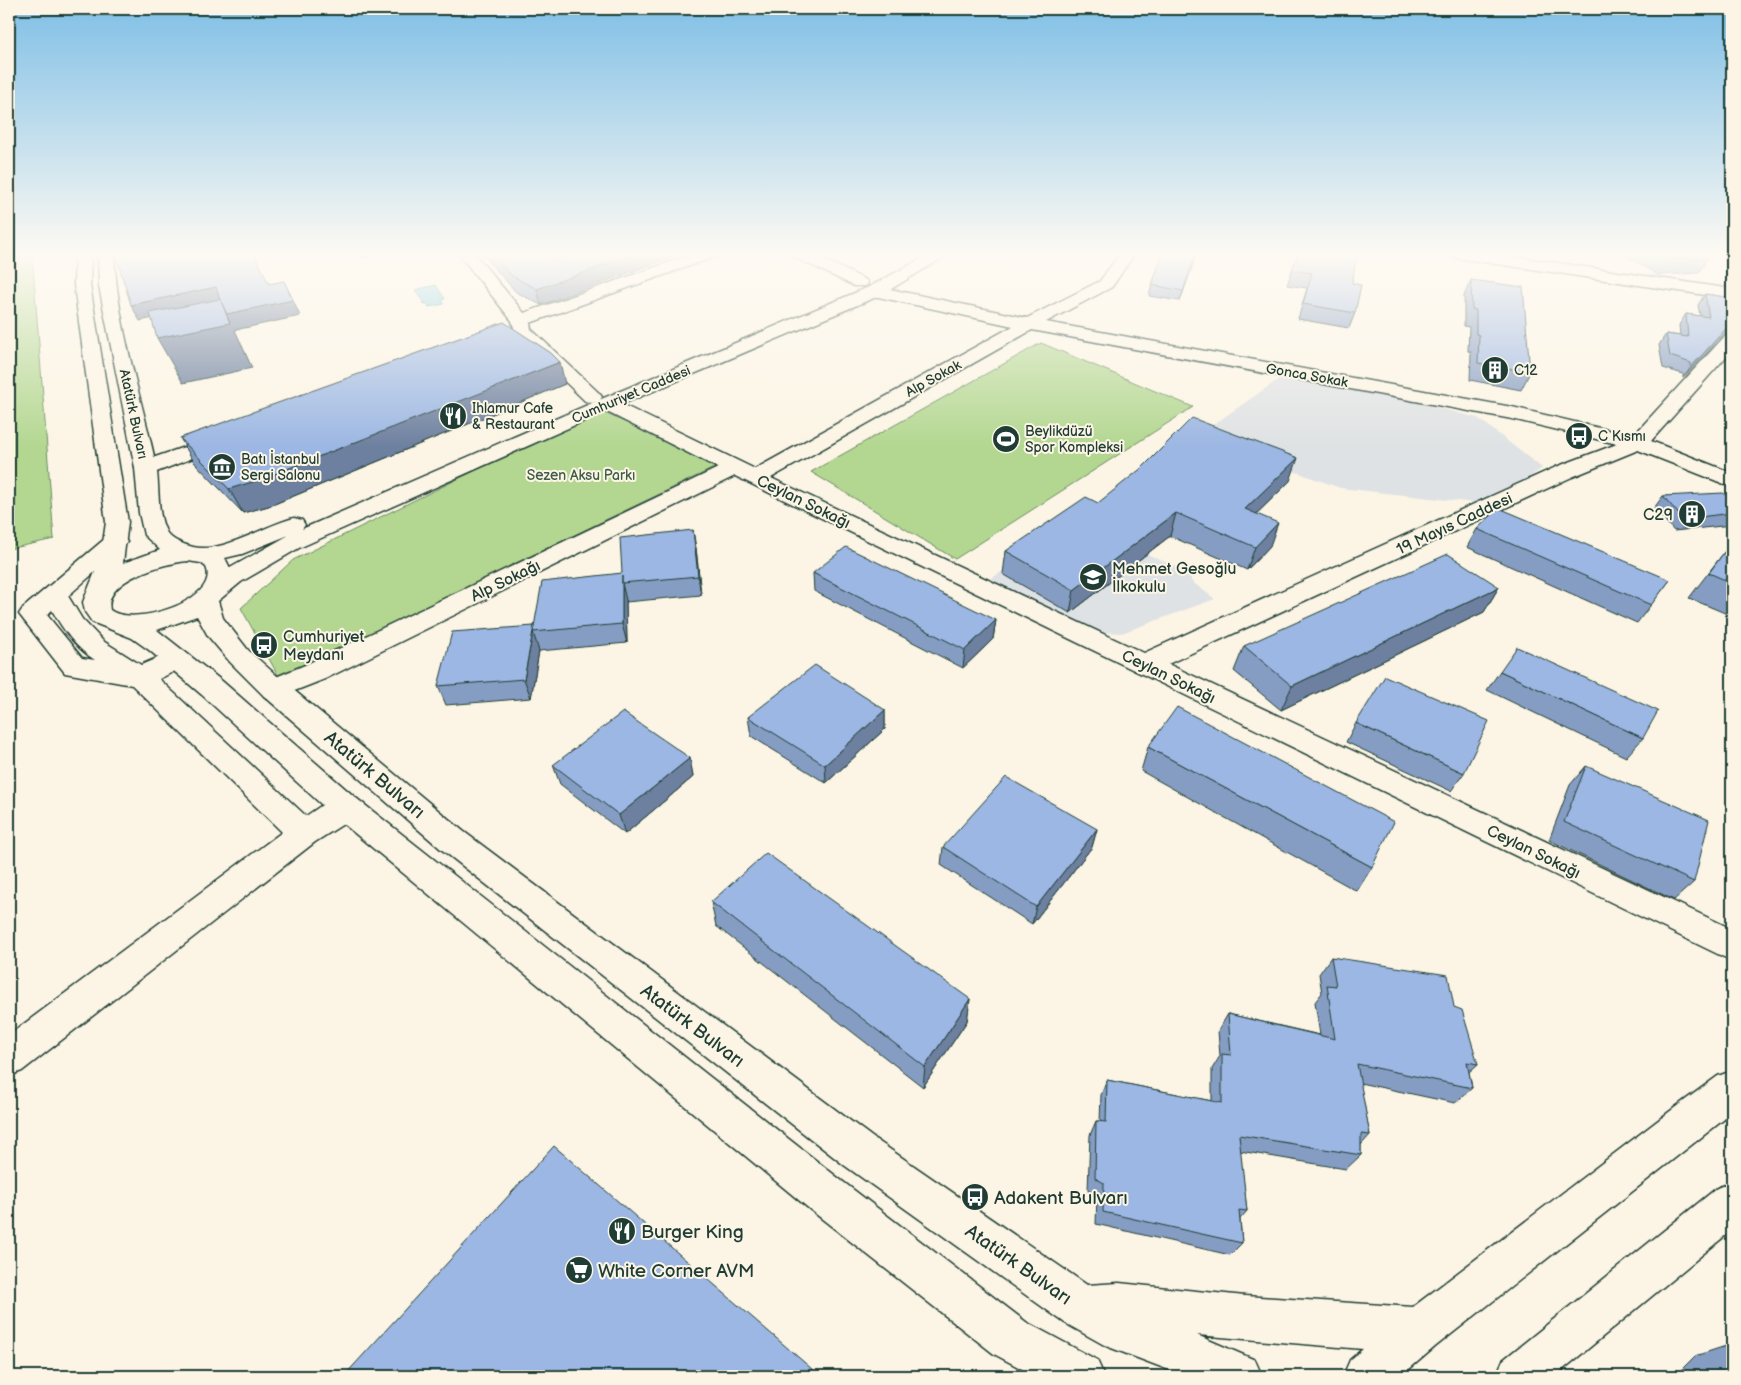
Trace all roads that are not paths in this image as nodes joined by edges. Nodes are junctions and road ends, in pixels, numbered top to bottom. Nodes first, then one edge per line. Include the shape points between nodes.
1 (87, 318) edge
2 (114, 318) edge
3 (516, 318) edge
4 (542, 318) edge
5 (795, 318) edge
6 (1001, 318) edge
7 (1041, 318) edge
8 (1029, 324) junction
9 (522, 325) junction
10 (1732, 339) edge
11 (468, 351) edge
12 (599, 400) junction
13 (238, 434) edge
14 (1638, 443) junction
15 (146, 468) junction
16 (745, 473) junction
17 (1732, 481) edge
18 (115, 542) junction
19 (198, 555) junction
20 (100, 592) junction
21 (208, 596) junction
22 (127, 626) junction
23 (176, 659) junction
24 (1144, 664) junction
25 (140, 676) junction
26 (274, 689) junction
27 (345, 807) junction
28 (304, 833) junction
29 (1732, 946) edge
30 (9, 1058) edge
31 (1732, 1090) edge
32 (1732, 1203) edge
33 (1081, 1307) junction
34 (1420, 1330) junction
35 (1043, 1363) edge
36 (1081, 1376) edge
37 (1239, 1376) edge
38 (1366, 1376) edge
39 (1519, 1376) edge

1 - 18 street via 115,499
2 - 15 street, Atatürk Bulvarı
3 - 9 street, Ceylan Sokağı
4 - 9 street
5 - 12 street, Cumhuriyet Caddesi
6 - 8 street, Gonca Sokak
7 - 8 street, Alp Sokak
8 - 14 street, Gonca Sokak via 1512,413
8 - 16 street, Alp Sokak
9 - 11 street
9 - 12 street, Ceylan Sokağı
10 - 14 street, 19 Mayıs Caddesi
12 - 16 street, Ceylan Sokağı
12 - 19 street, Cumhuriyet Caddesi via 234,549
12 - 21 street, Cumhuriyet Caddesi via 291,543 232,577
13 - 15 street
14 - 17 street, Gonca Sokak
14 - 24 street, 19 Mayıs Caddesi via 1564,472
15 - 19 street, Atatürk Bulvarı via 150,513 156,535 165,544
16 - 24 street, Ceylan Sokağı
16 - 26 street, Alp Sokağı
18 - 20 street
18 - 25 street via 55,594 73,626 94,647
19 - 20 street, Cumhuriyet Caddesi via 170,555 136,565
19 - 21 street via 214,560 221,574
20 - 22 street via 96,602 100,617
21 - 22 street, Cumhuriyet Caddesi via 176,615 157,622
21 - 26 street, Atatürk Bulvarı via 210,619 217,630
22 - 23 street via 141,632
23 - 25 street
23 - 27 street
24 - 29 street, Ceylan Sokağı
25 - 28 street
26 - 33 street, Atatürk Bulvarı via 452,840 587,945 858,1151
27 - 28 street
27 - 35 street via 827,1196
28 - 30 street
31 - 34 street
32 - 39 street
33 - 34 street via 1119,1305 1245,1318
33 - 37 street, Atatürk Bulvarı via 1122,1330
34 - 38 street
35 - 36 street

